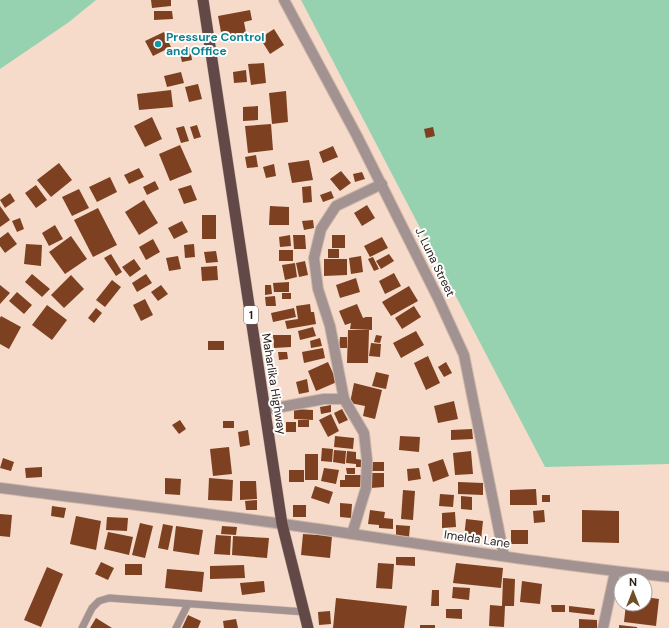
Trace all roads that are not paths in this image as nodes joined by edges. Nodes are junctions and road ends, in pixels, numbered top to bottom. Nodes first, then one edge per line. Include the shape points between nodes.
1 (203, 0) edge
2 (284, 0) edge
3 (382, 184) junction
4 (344, 399) junction
5 (265, 410) junction
6 (0, 488) edge
7 (282, 524) junction
8 (352, 534) junction
9 (504, 556) junction
10 (615, 572) edge
11 (653, 576) edge
12 (669, 578) edge
13 (613, 581) edge
14 (188, 604) junction
15 (304, 612) junction
16 (82, 628) edge
17 (176, 628) edge
18 (308, 628) edge
19 (603, 628) edge

1 - 5 highway, Maharlika Highway / 1
2 - 3 street, J. Luna Street
3 - 4 street via 336,206 321,229 314,258 318,289 330,326
3 - 9 street, J. Luna Street via 464,355
4 - 5 street via 324,399
4 - 8 street via 364,433 367,460 366,488
5 - 7 highway, Maharlika Highway / 1
6 - 7 street, Imelda Lane
7 - 8 street, Imelda Lane
7 - 15 highway, Maharlika Highway / 1
8 - 9 street, Imelda Lane
9 - 10 street, Imelda Lane
11 - 12 street, Imelda Lane
13 - 19 street
14 - 15 lane
14 - 16 lane via 109,598 99,601 92,608
14 - 17 lane
15 - 18 highway, Maharlika Highway / 1

